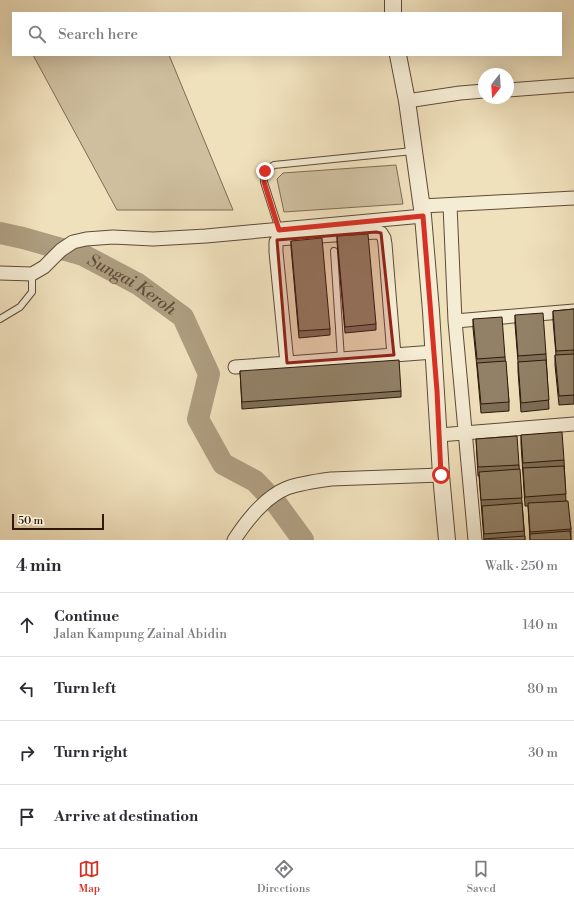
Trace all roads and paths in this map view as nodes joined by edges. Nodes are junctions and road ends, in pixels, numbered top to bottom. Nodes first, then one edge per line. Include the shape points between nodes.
1 (393, 0) edge
2 (393, 12) edge
3 (398, 56) edge
4 (574, 85) edge
5 (514, 90) edge
6 (478, 92) edge
7 (407, 101) junction
8 (413, 152) junction
9 (574, 198) edge
10 (450, 205) junction
11 (422, 211) junction
12 (279, 230) junction
13 (334, 251) dead end
14 (0, 273) edge
15 (32, 274) junction
16 (574, 311) edge
17 (0, 319) edge
18 (455, 321) junction
19 (434, 352) junction
20 (394, 355) junction
21 (341, 359) junction
22 (287, 363) junction
23 (235, 367) dead end
24 (574, 424) edge
25 (466, 432) junction
26 (439, 435) junction
27 (441, 475) junction
28 (234, 540) edge
29 (447, 540) edge
30 (475, 540) edge

1 - 2 street
3 - 7 street
4 - 5 street
6 - 7 street
7 - 8 street
8 - 11 street
8 - 12 lane via 274,165 265,171 264,182
9 - 10 street
10 - 11 street
10 - 18 street
11 - 12 street
11 - 19 street
12 - 15 street via 153,239 97,238 73,242
13 - 21 lane
14 - 15 street
15 - 17 lane via 32,292 20,307
16 - 18 street
18 - 25 street
19 - 20 street
19 - 26 street
20 - 21 street
20 - 22 street via 382,233 278,239 276,252
21 - 22 street
22 - 23 street
24 - 25 street
25 - 26 street
25 - 30 street
26 - 27 street
27 - 28 street via 331,479 288,488 264,502
27 - 29 street

